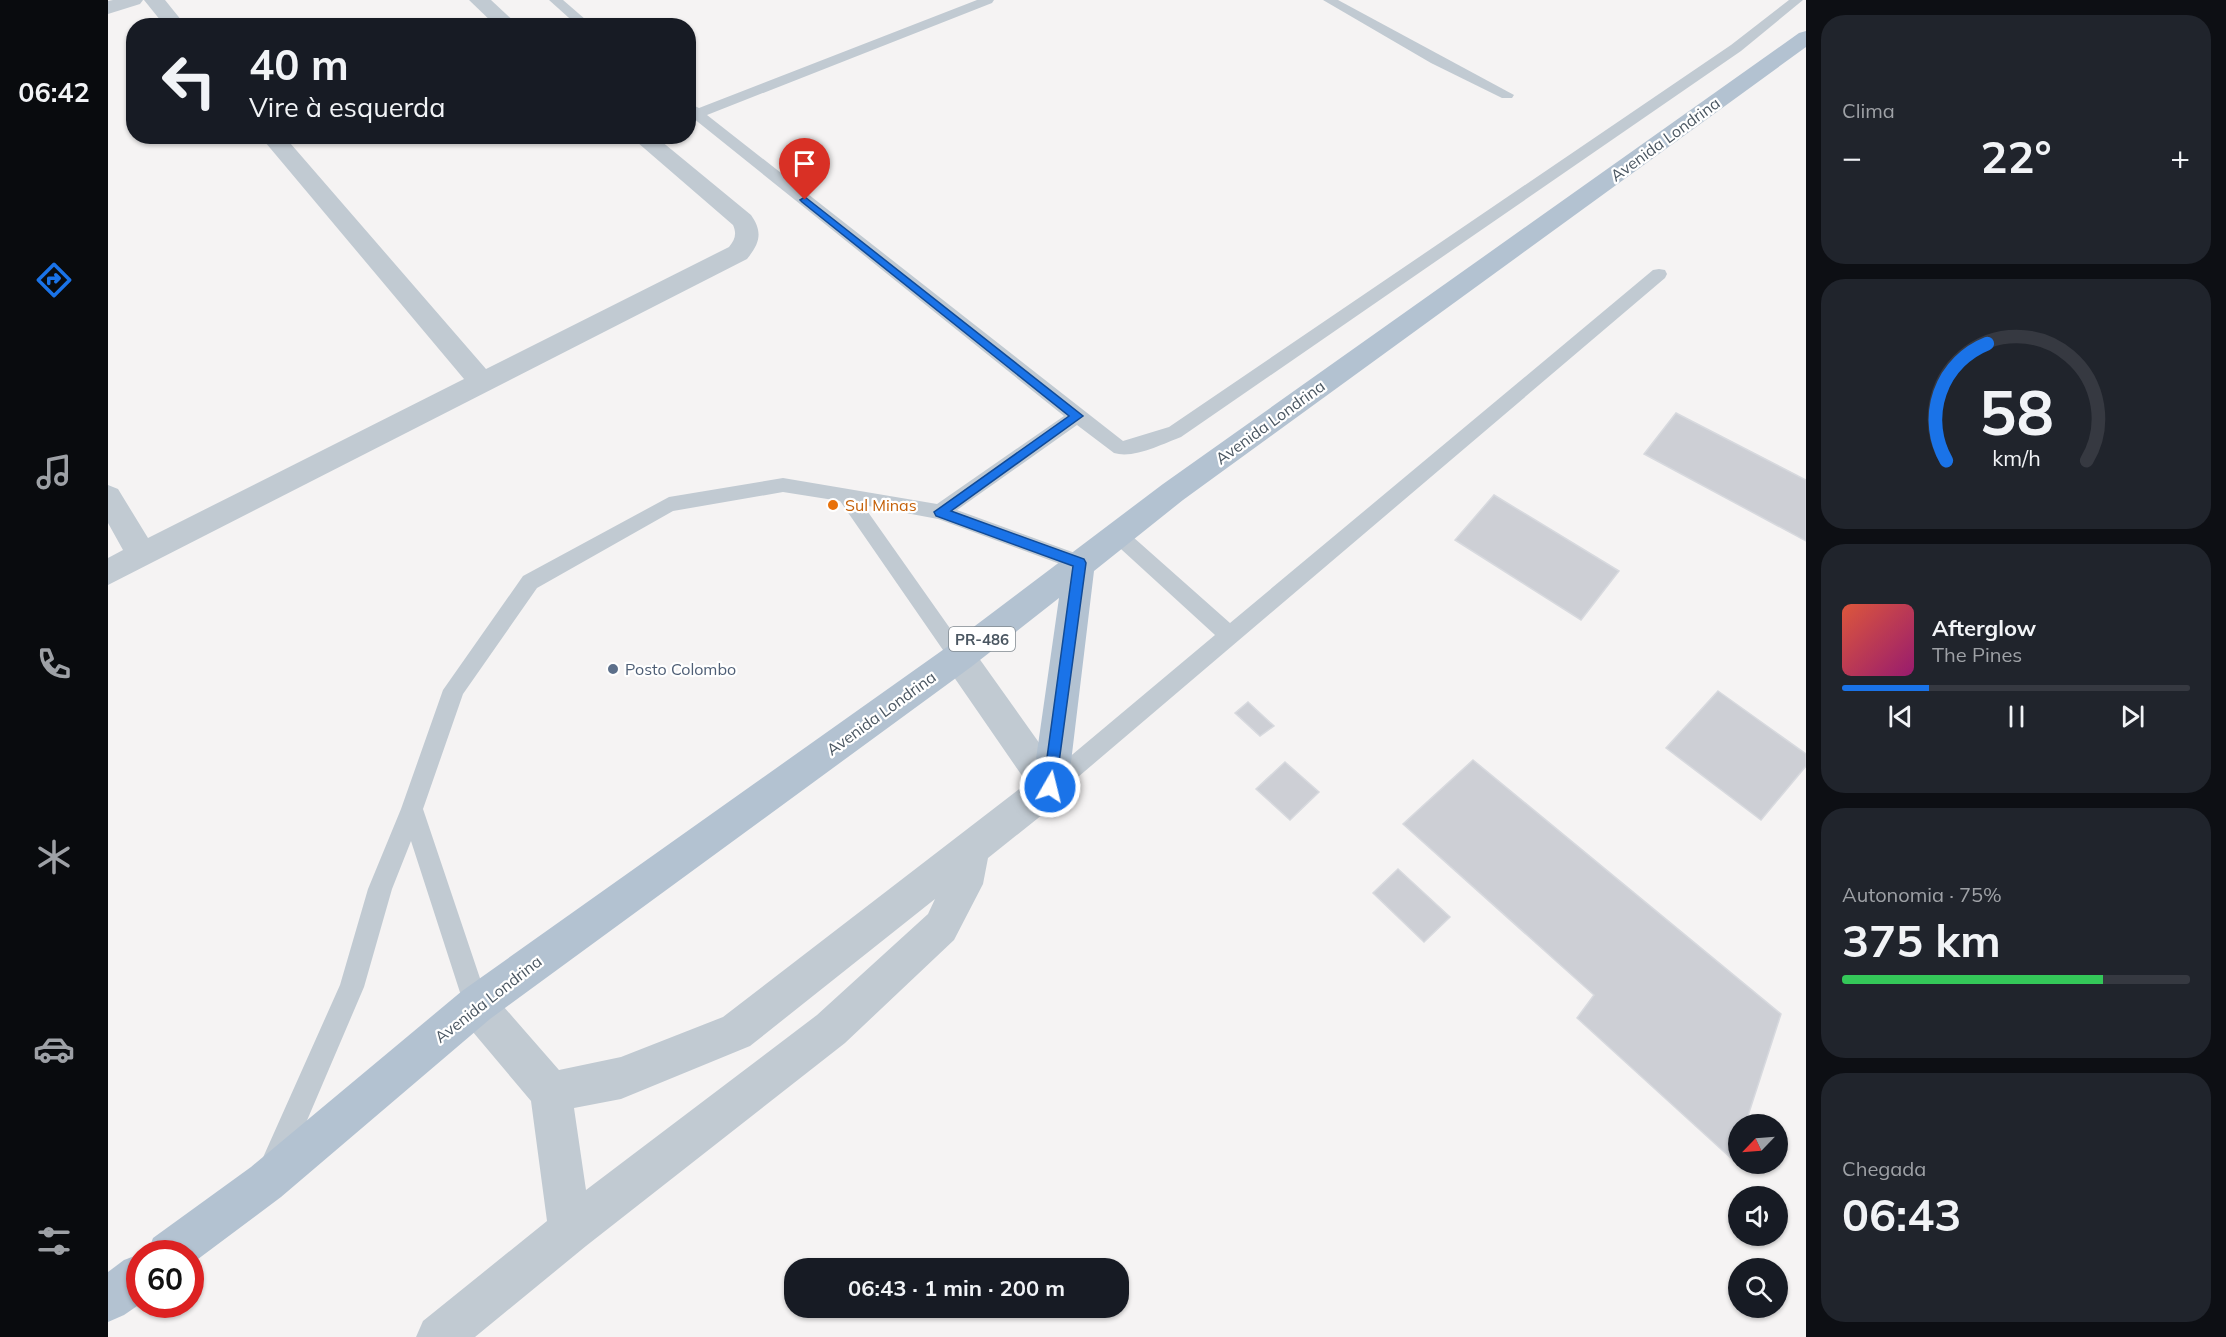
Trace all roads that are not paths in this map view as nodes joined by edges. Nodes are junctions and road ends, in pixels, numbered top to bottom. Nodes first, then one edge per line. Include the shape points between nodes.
1 (133, 0) edge
2 (154, 0) edge
3 (479, 0) edge
4 (555, 0) edge
5 (988, 0) edge
6 (1329, 0) edge
7 (1797, 0) edge
8 (108, 8) edge
9 (169, 18) edge
10 (500, 18) edge
11 (577, 18) edge
12 (1806, 37) edge
13 (1507, 95) dead end
14 (696, 110) edge
15 (696, 113) edge
16 (278, 144) edge
17 (651, 144) edge
18 (1659, 274) dead end
19 (483, 383) junction
20 (1077, 416) junction
21 (846, 495) junction
22 (108, 497) edge
23 (940, 512) junction
24 (1117, 534) junction
25 (142, 555) junction
26 (1079, 563) junction
27 (108, 572) edge
28 (1230, 636) junction
29 (959, 657) junction
30 (1050, 787) junction
31 (412, 809) junction
32 (971, 849) junction
33 (476, 1005) junction
34 (551, 1092) junction
35 (266, 1182) junction
36 (570, 1230) junction
37 (188, 1240) edge
38 (126, 1286) edge
39 (108, 1299) edge
40 (439, 1337) edge

1 - 8 street
2 - 9 street
3 - 10 street
4 - 11 lane
5 - 14 lane
6 - 13 lane
7 - 20 lane via 1736,48 1175,432 1120,448
12 - 24 main road, Avenida Londrina / PR-486
15 - 20 lane
16 - 19 street
17 - 19 street via 742,220 748,227 746,245 738,253
18 - 28 lane
19 - 25 street
20 - 23 lane
21 - 23 lane
21 - 29 lane
21 - 31 lane via 783,485 669,504 530,582 454,690
22 - 25 street
23 - 26 lane
24 - 26 main road, Avenida Londrina / PR-486
24 - 28 lane
25 - 27 street
26 - 29 main road, Avenida Londrina / PR-486
26 - 30 main road
28 - 30 lane
29 - 30 street
29 - 33 main road, Avenida Londrina / PR-486
30 - 32 street
31 - 33 lane
31 - 35 lane via 380,889 352,987
32 - 34 street via 736,1032 621,1078
32 - 36 street via 964,884 941,927 831,1029
33 - 34 street
33 - 35 main road, Avenida Londrina / PR-486
34 - 36 street
35 - 37 main road, Avenida Londrina / PR-486
36 - 40 street
38 - 39 main road

